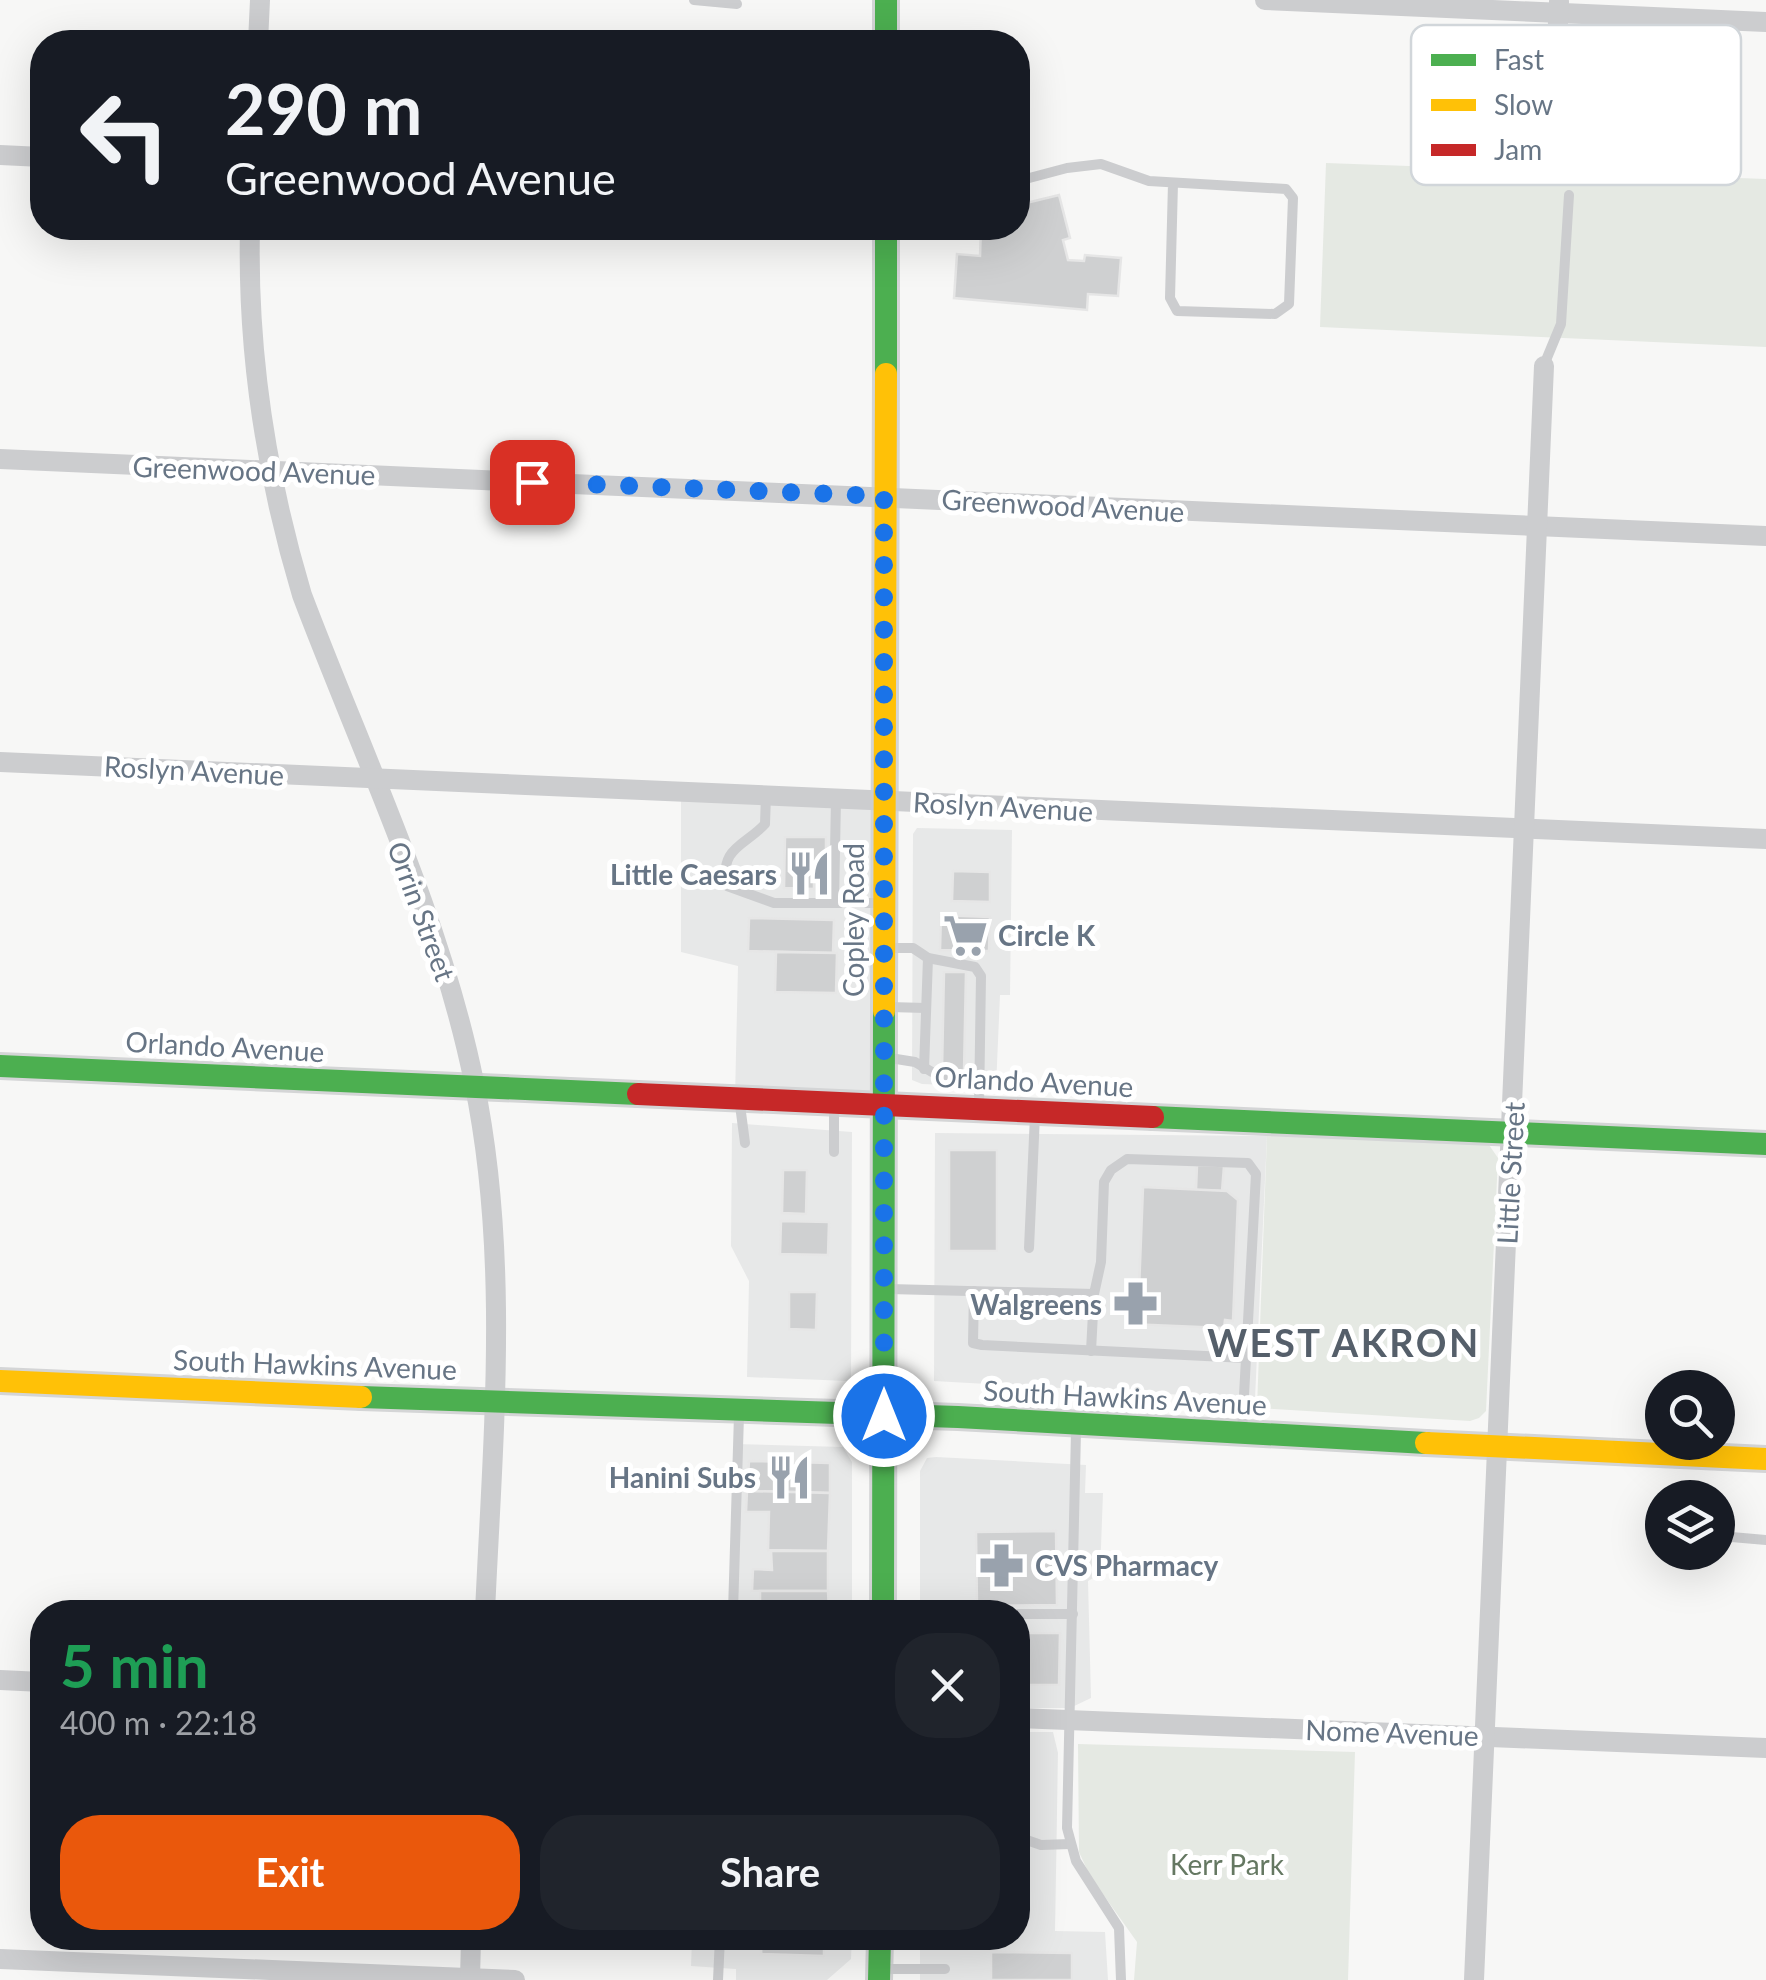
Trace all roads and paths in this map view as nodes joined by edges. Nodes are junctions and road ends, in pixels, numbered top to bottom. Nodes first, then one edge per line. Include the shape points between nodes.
1 (260, 0) edge
2 (694, 0) edge
3 (886, 0) edge
4 (1265, 0) edge
5 (737, 4) dead end
6 (1559, 7) edge
7 (1766, 22) edge
8 (259, 30) edge
9 (886, 30) edge
10 (0, 156) edge
11 (30, 157) edge
12 (1030, 178) edge
13 (1173, 183) junction
14 (1569, 195) dead end
15 (250, 240) edge
16 (886, 240) edge
17 (1544, 366) joint
18 (0, 459) edge
19 (270, 471) junction
20 (884, 496) junction
21 (1537, 525) junction
22 (1766, 536) edge
23 (0, 762) edge
24 (373, 778) junction
25 (766, 794) junction
26 (836, 798) junction
27 (883, 800) junction
28 (1525, 828) junction
29 (1766, 839) edge
30 (834, 903) junction
31 (883, 904) junction
32 (883, 948) junction
33 (928, 958) junction
34 (883, 1007) junction
35 (926, 1008) junction
36 (883, 1058) junction
37 (0, 1066) edge
38 (924, 1069) junction
39 (979, 1075) junction
40 (475, 1085) junction
41 (740, 1098) junction
42 (834, 1102) junction
43 (884, 1104) junction
44 (979, 1108) junction
45 (1035, 1111) junction
46 (1512, 1134) junction
47 (745, 1143) dead end
48 (1766, 1144) edge
49 (834, 1152) dead end
50 (1029, 1248) dead end
51 (883, 1289) junction
52 (974, 1291) junction
53 (1094, 1294) junction
54 (1090, 1351) junction
55 (1246, 1358) junction
56 (0, 1381) edge
57 (494, 1401) junction
58 (739, 1409) junction
59 (884, 1416) junction
60 (1076, 1425) junction
61 (1242, 1435) junction
62 (1498, 1446) junction
63 (1766, 1459) edge
64 (1735, 1537) edge
65 (1766, 1540) edge
66 (486, 1600) edge
67 (734, 1600) edge
68 (883, 1600) edge
69 (1030, 1614) edge
70 (1072, 1614) junction
71 (0, 1680) edge
72 (30, 1681) edge
73 (1030, 1718) edge
74 (1072, 1719) junction
75 (1484, 1736) junction
76 (1766, 1748) edge
77 (1030, 1841) edge
78 (1070, 1844) junction
79 (471, 1950) edge
80 (719, 1950) edge
81 (0, 1958) edge
82 (945, 1969) dead end
83 (879, 1974) edge
84 (470, 1979) edge
85 (515, 1980) edge
86 (718, 1980) edge
87 (1121, 1980) edge
88 (1474, 1980) edge

1 - 8 street
2 - 5 lane
3 - 9 street
4 - 6 street
6 - 7 street
10 - 11 street
12 - 13 lane via 1101,164 1149,182
13 - 13 lane via 1286,189 1293,198 1289,304 1275,314 1177,311 1170,298
14 - 17 lane via 1561,324
15 - 19 street, Orrin Street via 252,330
16 - 20 street, Copley Road
17 - 21 street, Little Street
18 - 19 street, Greenwood Avenue
19 - 20 street, Greenwood Avenue
19 - 24 street, Orrin Street via 302,595
20 - 21 street, Greenwood Avenue
20 - 27 street, Copley Road
21 - 22 street, Greenwood Avenue
21 - 28 street, Little Street
23 - 24 street, Roslyn Avenue
24 - 25 street, Roslyn Avenue
24 - 40 street, Orrin Street via 458,1012
25 - 26 street, Roslyn Avenue
25 - 30 lane via 765,824 734,846 724,873 727,886 774,904
26 - 27 street, Roslyn Avenue
26 - 30 lane
27 - 28 street, Roslyn Avenue
27 - 31 street, Copley Road
28 - 29 street, Roslyn Avenue
28 - 46 street, Little Street
30 - 31 lane
31 - 32 street, Copley Road
32 - 33 lane via 913,948
32 - 34 street, Copley Road
33 - 35 lane
33 - 39 lane via 975,967 981,976
34 - 35 lane
34 - 36 street, Copley Road
35 - 38 lane
36 - 38 lane
36 - 43 street, Copley Road
37 - 40 street, Orlando Avenue
38 - 39 lane
39 - 44 lane
40 - 41 street, Orlando Avenue
40 - 57 street, Orrin Street via 496,1277
41 - 42 street, Orlando Avenue
41 - 47 lane
42 - 43 street, Orlando Avenue
42 - 49 lane
43 - 44 street, Orlando Avenue
43 - 51 street, Copley Road
44 - 45 street, Orlando Avenue
45 - 46 street, Orlando Avenue
45 - 50 lane
46 - 48 street, Orlando Avenue
46 - 62 street, Little Street
51 - 52 lane
51 - 59 street, Copley Road
52 - 53 lane
52 - 54 lane via 973,1342
53 - 54 lane
53 - 55 lane via 1104,1182 1111,1170 1127,1158 1248,1163 1256,1174
54 - 55 lane
55 - 61 lane
56 - 57 street, South Hawkins Avenue
57 - 58 street, South Hawkins Avenue
57 - 66 street, Orrin Street
58 - 59 street, South Hawkins Avenue
58 - 67 lane
59 - 60 street, South Hawkins Avenue
59 - 68 street, Copley Road
60 - 61 street, South Hawkins Avenue
60 - 70 lane
61 - 62 street, South Hawkins Avenue
62 - 63 street, South Hawkins Avenue
62 - 75 street, Little Street
64 - 65 lane
69 - 70 lane
70 - 74 lane
71 - 72 street
73 - 74 street, Nome Avenue
74 - 75 street, Nome Avenue
74 - 78 lane
75 - 76 street, Nome Avenue
75 - 88 street, Little Street
77 - 78 lane
78 - 87 lane via 1119,1928
79 - 84 street
80 - 86 lane
81 - 84 street
82 - 83 lane
84 - 85 street

